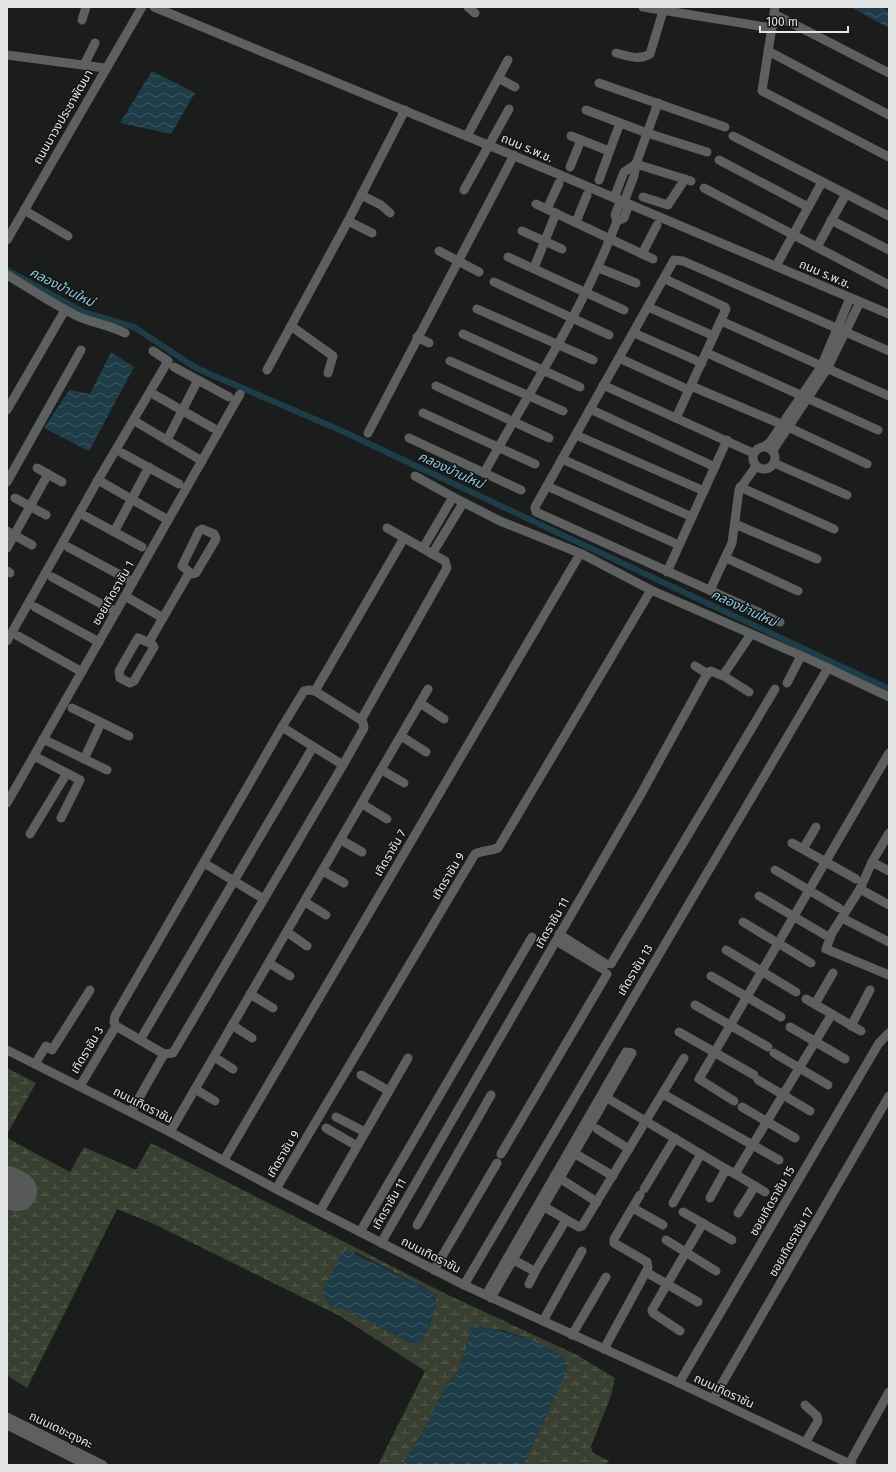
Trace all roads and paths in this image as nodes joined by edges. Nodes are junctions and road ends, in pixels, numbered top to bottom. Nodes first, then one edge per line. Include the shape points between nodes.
1 (86, 7) edge
2 (142, 7) edge
3 (154, 7) edge
4 (643, 7) edge
5 (663, 10) junction
6 (775, 10) edge
7 (688, 11) edge
8 (82, 20) dead end
9 (772, 28) junction
10 (95, 42) dead end
11 (768, 51) junction
12 (616, 53) dead end
13 (7, 55) edge
14 (508, 60) dead end
15 (84, 66) junction
16 (105, 68) junction
17 (889, 73) edge
18 (498, 78) junction
19 (599, 83) dead end
20 (515, 87) dead end
21 (658, 103) junction
22 (509, 109) dead end
23 (405, 110) junction
24 (586, 110) dead end
25 (889, 115) edge
26 (620, 123) junction
27 (725, 127) dead end
28 (647, 133) junction
29 (467, 136) junction
30 (571, 136) dead end
31 (733, 136) dead end
32 (581, 140) junction
33 (489, 145) junction
34 (609, 151) junction
35 (707, 152) dead end
36 (514, 155) junction
37 (889, 157) edge
38 (719, 160) dead end
39 (636, 164) junction
40 (570, 167) dead end
41 (599, 180) dead end
42 (822, 182) junction
43 (559, 183) dead end
44 (704, 188) dead end
45 (464, 190) dead end
46 (846, 194) junction
47 (361, 195) junction
48 (587, 195) dead end
49 (643, 197) dead end
50 (622, 201) junction
51 (536, 204) dead end
52 (808, 207) junction
53 (547, 209) junction
54 (24, 210) junction
55 (390, 213) dead end
56 (556, 213) junction
57 (889, 216) edge
58 (832, 220) junction
59 (348, 221) junction
60 (576, 222) junction
61 (657, 225) dead end
62 (522, 231) dead end
63 (372, 233) dead end
64 (793, 235) junction
65 (68, 236) dead end
66 (611, 238) junction
67 (7, 240) edge
68 (545, 240) junction
69 (817, 247) junction
70 (562, 249) dead end
71 (889, 250) edge
72 (439, 251) dead end
73 (642, 254) junction
74 (508, 257) dead end
75 (653, 259) dead end
76 (458, 260) junction
77 (776, 266) junction
78 (534, 268) junction
79 (599, 268) junction
80 (479, 272) dead end
81 (7, 275) edge
82 (665, 279) junction
83 (494, 282) dead end
84 (636, 283) dead end
85 (889, 285) edge
86 (587, 292) junction
87 (850, 298) junction
88 (860, 302) junction
89 (648, 307) junction
90 (65, 310) junction
91 (477, 310) dead end
92 (624, 310) dead end
93 (889, 314) edge
94 (572, 318) junction
95 (721, 321) junction
96 (291, 326) junction
97 (841, 331) junction
98 (634, 332) junction
99 (126, 333) dead end
100 (464, 334) dead end
101 (609, 335) dead end
102 (714, 336) junction
103 (417, 338) junction
104 (429, 343) dead end
105 (558, 345) junction
106 (81, 350) dead end
107 (153, 351) dead end
108 (889, 351) edge
109 (706, 353) junction
110 (619, 358) junction
111 (593, 360) dead end
112 (450, 361) dead end
113 (702, 363) junction
114 (174, 367) dead end
115 (824, 368) junction
116 (267, 370) dead end
117 (543, 370) junction
118 (328, 373) dead end
119 (198, 380) junction
120 (603, 385) junction
121 (436, 386) dead end
122 (580, 387) dead end
123 (690, 388) junction
124 (240, 394) dead end
125 (155, 395) dead end
126 (529, 396) junction
127 (889, 396) edge
128 (229, 397) dead end
129 (804, 397) junction
130 (7, 410) edge
131 (590, 410) junction
132 (183, 411) junction
133 (563, 411) dead end
134 (423, 413) dead end
135 (676, 418) junction
136 (514, 421) junction
137 (138, 423) dead end
138 (785, 426) junction
139 (213, 428) dead end
140 (878, 430) dead end
141 (368, 433) dead end
142 (576, 435) junction
143 (409, 438) dead end
144 (549, 438) dead end
145 (167, 440) junction
146 (728, 440) junction
147 (498, 447) junction
148 (769, 448) junction
149 (122, 453) dead end
150 (753, 453) junction
151 (562, 459) junction
152 (202, 461) junction
153 (774, 463) junction
154 (535, 464) dead end
155 (867, 464) dead end
156 (756, 466) junction
157 (149, 467) junction
158 (715, 467) junction
159 (37, 468) dead end
160 (484, 473) junction
161 (48, 474) junction
162 (415, 476) dead end
163 (98, 480) junction
164 (7, 482) edge
165 (62, 482) dead end
166 (178, 484) dead end
167 (547, 486) junction
168 (740, 487) junction
169 (521, 490) dead end
170 (704, 491) junction
171 (847, 495) dead end
172 (453, 497) junction
173 (15, 498) dead end
174 (131, 499) junction
175 (463, 503) junction
176 (30, 506) junction
177 (46, 515) dead end
178 (85, 516) dead end
179 (692, 517) junction
180 (168, 520) junction
181 (735, 524) junction
182 (387, 528) dead end
183 (834, 529) dead end
184 (114, 532) junction
185 (11, 533) edge
186 (404, 538) junction
187 (32, 545) dead end
188 (679, 545) junction
189 (68, 547) dead end
190 (142, 547) dead end
191 (7, 548) edge
192 (423, 548) junction
193 (432, 554) junction
194 (726, 558) junction
195 (577, 559) dead end
196 (817, 559) dead end
197 (667, 572) junction
198 (189, 573) junction
199 (52, 576) dead end
200 (129, 589) junction
201 (651, 590) junction
202 (710, 590) junction
203 (798, 592) dead end
204 (35, 607) dead end
205 (116, 612) junction
206 (164, 615) junction
207 (780, 622) dead end
208 (751, 634) junction
209 (18, 636) dead end
210 (7, 640) edge
211 (99, 642) junction
212 (149, 642) junction
213 (801, 656) junction
214 (696, 666) dead end
215 (828, 668) junction
216 (82, 672) junction
217 (708, 674) junction
218 (722, 675) junction
219 (787, 683) dead end
220 (428, 689) dead end
221 (775, 689) dead end
222 (315, 691) junction
223 (750, 692) dead end
224 (889, 697) edge
225 (420, 703) junction
226 (72, 708) dead end
227 (444, 719) dead end
228 (361, 720) junction
229 (101, 723) junction
230 (282, 728) junction
231 (129, 736) dead end
232 (401, 736) junction
233 (43, 739) junction
234 (313, 746) junction
235 (426, 752) dead end
236 (889, 753) edge
237 (34, 756) junction
238 (84, 759) junction
239 (343, 765) junction
240 (107, 770) dead end
241 (382, 770) junction
242 (67, 773) junction
243 (404, 783) dead end
244 (7, 803) edge
245 (362, 804) junction
246 (61, 818) dead end
247 (387, 819) dead end
248 (816, 827) dead end
249 (889, 833) edge
250 (30, 834) dead end
251 (341, 840) junction
252 (792, 843) dead end
253 (803, 848) junction
254 (362, 852) dead end
255 (826, 862) junction
256 (872, 862) junction
257 (204, 863) junction
258 (775, 870) dead end
259 (323, 871) junction
260 (889, 871) edge
261 (856, 879) dead end
262 (234, 880) junction
263 (344, 883) dead end
264 (860, 889) junction
265 (810, 890) junction
266 (760, 896) dead end
267 (264, 899) junction
268 (305, 902) junction
269 (889, 904) edge
270 (839, 908) dead end
271 (326, 915) dead end
272 (794, 916) junction
273 (842, 918) junction
274 (743, 922) dead end
275 (287, 932) junction
276 (825, 935) dead end
277 (558, 937) junction
278 (532, 938) dead end
279 (889, 942) edge
280 (778, 943) junction
281 (307, 946) dead end
282 (726, 950) dead end
283 (269, 963) junction
284 (811, 963) dead end
285 (607, 968) junction
286 (762, 972) junction
287 (833, 973) dead end
288 (889, 975) edge
289 (290, 976) dead end
290 (711, 976) dead end
291 (90, 990) dead end
292 (870, 990) dead end
293 (796, 992) dead end
294 (250, 994) junction
295 (747, 997) junction
296 (806, 999) dead end
297 (815, 1004) junction
298 (695, 1005) dead end
299 (273, 1008) dead end
300 (832, 1014) junction
301 (781, 1017) dead end
302 (232, 1025) junction
303 (731, 1025) junction
304 (116, 1026) junction
305 (851, 1026) junction
306 (790, 1027) dead end
307 (861, 1031) dead end
308 (679, 1032) dead end
309 (889, 1033) edge
310 (252, 1038) dead end
311 (140, 1040) junction
312 (815, 1042) junction
313 (7, 1050) edge
314 (714, 1053) junction
315 (164, 1054) junction
316 (214, 1057) junction
317 (408, 1058) dead end
318 (684, 1058) dead end
319 (845, 1058) dead end
320 (35, 1064) junction
321 (800, 1068) junction
322 (233, 1069) dead end
323 (361, 1075) dead end
324 (828, 1085) dead end
325 (80, 1086) junction
326 (195, 1089) junction
327 (389, 1091) junction
328 (663, 1094) junction
329 (783, 1094) junction
330 (491, 1095) dead end
331 (889, 1096) edge
332 (215, 1101) dead end
333 (734, 1101) dead end
334 (742, 1107) dead end
335 (810, 1111) dead end
336 (131, 1112) junction
337 (336, 1117) dead end
338 (646, 1121) junction
339 (767, 1122) junction
340 (326, 1128) dead end
341 (597, 1129) dead end
342 (170, 1132) junction
343 (365, 1132) junction
344 (674, 1138) junction
345 (795, 1138) dead end
346 (357, 1146) junction
347 (752, 1146) junction
348 (630, 1149) junction
349 (501, 1154) dead end
350 (701, 1154) junction
351 (579, 1156) dead end
352 (224, 1160) junction
353 (779, 1160) dead end
354 (497, 1163) dead end
355 (726, 1169) junction
356 (735, 1174) junction
357 (613, 1176) junction
358 (564, 1180) dead end
359 (755, 1186) junction
360 (276, 1189) junction
361 (765, 1192) dead end
362 (710, 1198) dead end
363 (597, 1202) junction
364 (672, 1204) dead end
365 (632, 1208) junction
366 (548, 1209) dead end
367 (320, 1212) junction
368 (683, 1212) dead end
369 (738, 1213) dead end
370 (566, 1220) junction
371 (703, 1223) junction
372 (417, 1225) dead end
373 (663, 1225) dead end
374 (360, 1232) junction
375 (666, 1240) dead end
376 (732, 1240) dead end
377 (381, 1243) junction
378 (582, 1252) dead end
379 (686, 1252) junction
380 (510, 1258) junction
381 (434, 1270) junction
382 (536, 1270) junction
383 (716, 1271) dead end
384 (646, 1272) junction
385 (606, 1277) dead end
386 (529, 1284) dead end
387 (667, 1284) junction
388 (464, 1285) junction
389 (488, 1297) junction
390 (698, 1302) dead end
391 (543, 1321) junction
392 (680, 1331) dead end
393 (572, 1335) junction
394 (604, 1349) junction
395 (679, 1383) junction
396 (889, 1392) edge
397 (713, 1399) junction
398 (805, 1405) dead end
399 (7, 1417) edge
400 (7, 1425) edge
401 (806, 1443) junction
402 (850, 1464) edge
403 (87, 1465) edge
404 (103, 1465) edge

1 - 8 street
2 - 16 street, ถนนนาวงประชาพัฒนา
3 - 23 street, ถนน ร.พ.ช.
4 - 5 street
5 - 7 street
5 - 12 street via 650,54 639,58
6 - 9 street
6 - 17 street
7 - 9 street
9 - 11 street
10 - 15 street
11 - 25 street
11 - 37 street via 762,91
13 - 15 street
14 - 18 street
15 - 16 street
16 - 54 street, ถนนนาวงประชาพัฒนา
18 - 20 street
18 - 29 street
19 - 21 street
21 - 27 street
21 - 28 street
22 - 33 street
23 - 29 street, ถนน ร.พ.ช.
23 - 47 street
24 - 26 street
26 - 28 street
26 - 34 street
28 - 35 street
28 - 39 street
29 - 33 street, ถนน ร.พ.ช.
30 - 32 street
31 - 42 street
32 - 34 street
32 - 40 street
33 - 36 street, ถนน ร.พ.ช.
33 - 45 street
34 - 41 street
36 - 50 street, ถนน ร.พ.ช.
36 - 76 street
38 - 52 street
39 - 49 street via 688,180 668,205
39 - 50 street via 624,172
42 - 46 street
42 - 52 street
43 - 53 street
44 - 64 street
46 - 57 street
46 - 58 street
47 - 55 street via 381,205
47 - 59 street
48 - 60 street
50 - 66 street via 615,215 617,221
50 - 77 street, ถนน ร.พ.ช.
51 - 53 street
52 - 64 street
53 - 56 street
54 - 65 street
54 - 67 street, ถนนนาวงประชาพัฒนา
56 - 60 street
56 - 68 street
58 - 69 street
58 - 71 street
59 - 63 street
59 - 96 street
60 - 66 street
61 - 73 street
62 - 68 street
64 - 69 street
64 - 77 street
66 - 73 street
66 - 79 street
68 - 70 street
68 - 78 street
69 - 85 street
72 - 76 street
73 - 75 street
74 - 78 street
76 - 80 street
76 - 103 street
77 - 87 street, ถนน ร.พ.ช.
78 - 86 street
79 - 84 street
79 - 86 street
81 - 90 street
82 - 89 street
82 - 95 street via 725,307
82 - 97 street via 674,260 679,259
83 - 94 street
86 - 92 street
86 - 94 street
87 - 88 street, ถนน ร.พ.ช.
87 - 97 street
88 - 93 street, ถนน ร.พ.ช.
88 - 97 street
89 - 98 street
89 - 102 street
90 - 99 street
90 - 130 street
91 - 105 street
94 - 101 street
94 - 105 street
95 - 102 street
95 - 115 street
96 - 116 street
96 - 118 street via 333,356
97 - 108 street
97 - 115 street
98 - 110 street
98 - 113 street
100 - 117 street
102 - 109 street
103 - 104 street
103 - 141 street
105 - 111 street
105 - 117 street
106 - 164 street
107 - 163 street via 168,361
109 - 113 street
109 - 129 street
110 - 120 street
110 - 123 street
112 - 126 street
113 - 123 street
114 - 119 street
115 - 127 street
115 - 129 street
117 - 122 street
117 - 126 street
119 - 128 street
119 - 132 street
120 - 131 street
120 - 135 street
121 - 136 street
123 - 135 street
123 - 138 street
124 - 152 street, ซอยเทิดราชัน 1
125 - 132 street
126 - 133 street
126 - 136 street
129 - 138 street
129 - 140 street
131 - 142 street
131 - 158 street
132 - 139 street
132 - 145 street
134 - 147 street
135 - 146 street
136 - 144 street
136 - 147 street
137 - 145 street
138 - 148 street
138 - 155 street
142 - 151 street
142 - 170 street
143 - 160 street
145 - 152 street
146 - 150 street
146 - 158 street
147 - 154 street
147 - 160 street
148 - 150 street via 757,448
148 - 153 street via 776,456
149 - 157 street
150 - 156 street
151 - 167 street
151 - 179 street
152 - 180 street, ซอยเทิดราชัน 1
153 - 156 street via 766,469
153 - 171 street
156 - 168 street
157 - 166 street
157 - 174 street
158 - 170 street
159 - 161 street
160 - 169 street
161 - 165 street
161 - 176 street
162 - 172 street
163 - 174 street
163 - 210 street
167 - 188 street
167 - 197 street via 535,507 536,512
168 - 181 street via 736,501
168 - 183 street
170 - 179 street
172 - 175 street
172 - 192 street
173 - 176 street
174 - 180 street
174 - 184 street
175 - 193 street
175 - 201 street via 500,522 582,554
176 - 177 street
176 - 185 street
178 - 184 street
179 - 188 street
180 - 200 street, ซอยเทิดราชัน 1
181 - 194 street
181 - 196 street
182 - 186 street
184 - 190 street
185 - 187 street
185 - 191 street
186 - 192 street
186 - 222 street
188 - 197 street
189 - 200 street
192 - 193 street
193 - 228 street via 445,561 447,568
194 - 202 street
194 - 203 street
195 - 352 street, เทิดราชัน 7
197 - 202 street
198 - 198 street via 182,566 183,562 199,531 206,529 214,534 216,539 196,573
198 - 206 street
199 - 205 street
200 - 205 street, ซอยเทิดราชัน 1
200 - 206 street
201 - 208 street
201 - 360 street, เทิดราชัน 9 via 498,848 481,850 475,854
202 - 207 street
204 - 211 street
205 - 211 street, ซอยเทิดราชัน 1
206 - 212 street
208 - 213 street
208 - 218 street
209 - 216 street
211 - 216 street, ซอยเทิดราชัน 1
212 - 212 street via 154,647 134,681 130,683 120,678 119,671 137,640 141,638
213 - 215 street
213 - 219 street
214 - 217 street
215 - 224 street
215 - 388 street, เทิดราชัน 13
216 - 233 street, ซอยเทิดราชัน 1
217 - 218 street via 712,671
217 - 277 street, เทิดราชัน 11
218 - 223 street
220 - 225 street
221 - 285 street
222 - 228 street
222 - 230 street, เทิดราชัน 3 via 304,692
225 - 227 street
225 - 232 street
226 - 229 street
228 - 239 street via 364,728
229 - 231 street
229 - 238 street
230 - 234 street
230 - 257 street, เทิดราชัน 3
232 - 235 street
232 - 241 street
233 - 237 street, ซอยเทิดราชัน 1
233 - 238 street
234 - 239 street
234 - 262 street
236 - 255 street
237 - 242 street
237 - 244 street, ซอยเทิดราชัน 1
238 - 240 street
239 - 267 street
241 - 243 street
241 - 245 street
242 - 246 street via 80,780
242 - 250 street
245 - 247 street
245 - 251 street
248 - 253 street
249 - 256 street
251 - 254 street
251 - 259 street
252 - 253 street
253 - 255 street
255 - 261 street
255 - 265 street
256 - 260 street
256 - 264 street
257 - 262 street
257 - 304 street, เทิดราชัน 3 via 115,1016
258 - 265 street
259 - 263 street
259 - 268 street
262 - 267 street
262 - 311 street
264 - 269 street
264 - 273 street
265 - 270 street
265 - 272 street
266 - 272 street
267 - 315 street via 173,1053
268 - 271 street
268 - 275 street
272 - 276 street
272 - 280 street
273 - 279 street
273 - 288 street via 832,933 826,949
274 - 280 street
275 - 281 street
275 - 283 street
277 - 285 street
277 - 377 street, เทิดราชัน 11
278 - 374 street
280 - 284 street
280 - 286 street
282 - 286 street
283 - 289 street
283 - 294 street
285 - 349 street
286 - 293 street
286 - 295 street
287 - 297 street
290 - 295 street
291 - 320 street via 52,1050 46,1046
292 - 305 street
294 - 299 street
294 - 302 street
295 - 301 street
295 - 303 street
296 - 297 street
297 - 300 street
298 - 303 street
300 - 305 street
300 - 312 street
302 - 310 street
302 - 316 street
303 - 314 street
303 - 321 street
304 - 311 street
304 - 325 street, เทิดราชัน 3
305 - 307 street
306 - 312 street
308 - 314 street
309 - 395 street, ซอยเทิดราชัน 15 via 879,1043
311 - 315 street
312 - 319 street
312 - 321 street
313 - 320 street, ถนนเทิดราชัน
314 - 329 street
314 - 333 street via 699,1079
315 - 336 street
316 - 322 street
316 - 326 street
317 - 327 street
318 - 328 street
320 - 325 street, ถนนเทิดราชัน
321 - 324 street
321 - 329 street
323 - 327 street
325 - 336 street, ถนนเทิดราชัน
326 - 332 street
326 - 342 street
327 - 343 street
328 - 338 street
328 - 347 street
329 - 335 street
329 - 339 street
330 - 372 street
331 - 397 street, ซอยเทิดราชัน 17
334 - 339 street
336 - 342 street, ถนนเทิดราชัน
337 - 343 street
338 - 344 street
338 - 348 street
338 - 380 street via 604,1096
339 - 345 street
339 - 347 street
340 - 346 street
341 - 348 street
342 - 352 street, ถนนเทิดราชัน
343 - 346 street
344 - 350 street
344 - 365 street
346 - 367 street
347 - 353 street
347 - 356 street
348 - 357 street
350 - 355 street
350 - 364 street
351 - 357 street
352 - 360 street, ถนนเทิดราชัน
354 - 381 street
355 - 356 street
355 - 362 street
356 - 359 street
357 - 363 street
358 - 363 street
359 - 361 street
359 - 369 street
360 - 367 street, ถนนเทิดราชัน
363 - 370 street via 582,1226 578,1227
365 - 373 street
365 - 384 street via 614,1243 647,1262
366 - 370 street
367 - 374 street, ถนนเทิดราชัน
368 - 371 street
370 - 382 street
371 - 376 street
371 - 379 street
374 - 377 street, ถนนเทิดราชัน
375 - 379 street
377 - 381 street, ถนนเทิดราชัน
378 - 391 street
379 - 383 street
379 - 387 street
380 - 382 street
380 - 389 street
381 - 388 street, ถนนเทิดราชัน
382 - 386 street
384 - 387 street
384 - 394 street
385 - 393 street
387 - 390 street
387 - 392 street via 652,1310
388 - 389 street, ถนนเทิดราชัน
389 - 391 street, ถนนเทิดราชัน
391 - 393 street, ถนนเทิดราชัน
393 - 394 street, ถนนเทิดราชัน
394 - 395 street, ถนนเทิดราชัน
395 - 397 street, ถนนเทิดราชัน
396 - 402 street
397 - 401 street, ถนนเทิดราชัน
398 - 401 street via 817,1416 818,1421
399 - 404 street, ถนนเดชะตุงคะ
400 - 403 street, ถนนเดชะตุงคะ
401 - 402 street, ถนนเทิดราชัน

